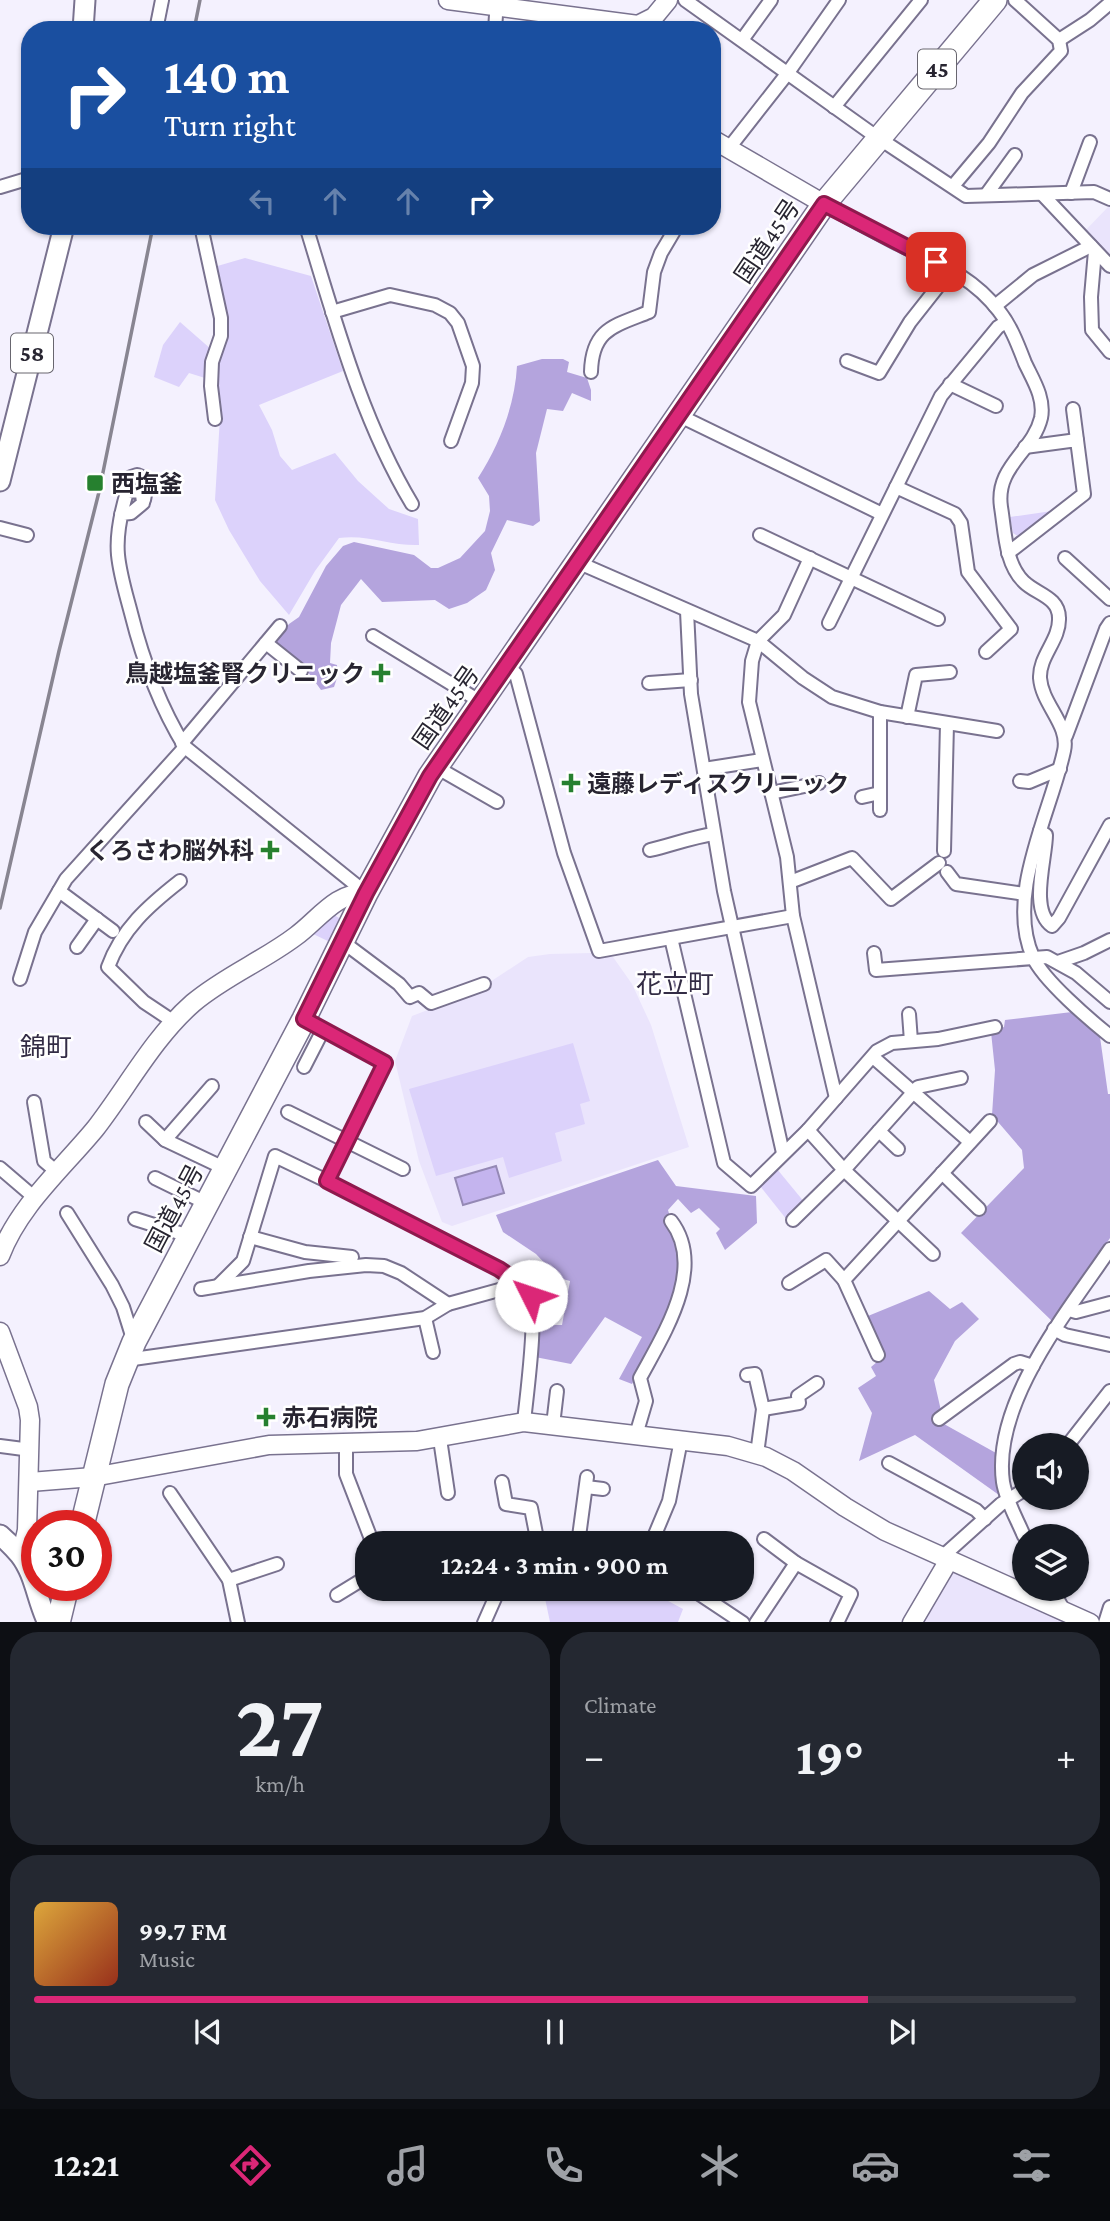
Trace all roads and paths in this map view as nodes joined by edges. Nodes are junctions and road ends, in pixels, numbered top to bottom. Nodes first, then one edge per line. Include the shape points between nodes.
1 (85, 0) edge
2 (162, 0) edge
3 (448, 0) edge
4 (668, 0) edge
5 (685, 0) edge
6 (771, 0) edge
7 (839, 0) edge
8 (921, 0) edge
9 (1015, 0) edge
10 (1110, 3) edge
11 (497, 4) edge
12 (985, 4) edge
13 (84, 21) edge
14 (158, 21) edge
15 (605, 21) edge
16 (657, 21) edge
17 (715, 21) edge
18 (721, 25) edge
19 (742, 40) junction
20 (1059, 40) junction
21 (787, 74) junction
22 (834, 107) junction
23 (879, 139) junction
24 (1090, 142) dead end
25 (721, 144) edge
26 (729, 148) junction
27 (1014, 155) dead end
28 (21, 181) edge
29 (0, 187) edge
30 (953, 187) junction
31 (1071, 193) junction
32 (1042, 194) junction
33 (986, 195) junction
34 (1110, 199) edge
35 (824, 204) junction
36 (62, 235) edge
37 (203, 235) edge
38 (309, 235) edge
39 (672, 235) edge
40 (1093, 248) junction
41 (1110, 266) edge
42 (951, 270) junction
43 (995, 306) junction
44 (332, 312) junction
45 (1006, 322) junction
46 (1110, 352) edge
47 (847, 360) dead end
48 (591, 372) dead end
49 (950, 384) junction
50 (996, 406) dead end
51 (1073, 409) dead end
52 (678, 415) junction
53 (215, 419) dead end
54 (1077, 440) junction
55 (451, 442) dead end
56 (1025, 447) junction
57 (0, 481) edge
58 (896, 488) junction
59 (412, 504) dead end
60 (121, 514) junction
61 (882, 514) junction
62 (0, 528) edge
63 (27, 535) dead end
64 (760, 535) dead end
65 (1008, 553) junction
66 (810, 558) junction
67 (1065, 558) dead end
68 (577, 562) junction
69 (851, 578) junction
70 (1110, 599) edge
71 (687, 611) junction
72 (937, 619) dead end
73 (829, 623) dead end
74 (1110, 623) edge
75 (280, 626) dead end
76 (373, 636) dead end
77 (758, 642) junction
78 (266, 643) junction
79 (986, 652) dead end
80 (1096, 653) junction
81 (1110, 656) edge
82 (507, 665) junction
83 (301, 671) dead end
84 (950, 672) dead end
85 (691, 680) junction
86 (649, 682) dead end
87 (481, 702) junction
88 (880, 712) junction
89 (907, 717) junction
90 (947, 724) junction
91 (997, 731) dead end
92 (1066, 736) junction
93 (183, 745) junction
94 (762, 760) junction
95 (436, 767) junction
96 (704, 769) junction
97 (1060, 769) junction
98 (1020, 781) dead end
99 (819, 783) dead end
100 (771, 793) junction
101 (880, 793) junction
102 (862, 797) dead end
103 (497, 802) dead end
104 (880, 810) dead end
105 (1110, 825) edge
106 (1040, 831) junction
107 (714, 834) junction
108 (650, 850) dead end
109 (944, 850) dead end
110 (180, 881) dead end
111 (790, 882) junction
112 (59, 891) junction
113 (366, 893) junction
114 (1025, 894) junction
115 (793, 916) junction
116 (97, 919) junction
117 (731, 928) junction
118 (113, 932) dead end
119 (671, 938) junction
120 (1110, 940) edge
121 (343, 942) junction
122 (77, 947) dead end
123 (874, 953) dead end
124 (1034, 960) junction
125 (1058, 962) junction
126 (20, 979) dead end
127 (484, 984) dead end
128 (1110, 1002) edge
129 (909, 1014) dead end
130 (174, 1022) junction
131 (313, 1024) junction
132 (995, 1027) dead end
133 (1110, 1036) edge
134 (911, 1041) junction
135 (873, 1057) junction
136 (304, 1067) dead end
137 (961, 1078) dead end
138 (212, 1086) dead end
139 (912, 1093) junction
140 (836, 1098) junction
141 (34, 1102) dead end
142 (288, 1112) dead end
143 (990, 1121) dead end
144 (146, 1122) dead end
145 (808, 1130) junction
146 (879, 1131) junction
147 (165, 1140) junction
148 (346, 1141) junction
149 (970, 1142) junction
150 (898, 1149) dead end
151 (783, 1153) junction
152 (0, 1168) edge
153 (224, 1168) junction
154 (403, 1169) dead end
155 (844, 1170) junction
156 (57, 1172) junction
157 (942, 1173) junction
158 (155, 1178) dead end
159 (327, 1181) junction
160 (35, 1198) junction
161 (206, 1203) junction
162 (979, 1209) dead end
163 (66, 1213) dead end
164 (135, 1219) dead end
165 (793, 1220) dead end
166 (898, 1220) junction
167 (671, 1221) dead end
168 (189, 1236) junction
169 (250, 1237) junction
170 (1, 1249) edge
171 (1110, 1249) edge
172 (933, 1254) dead end
173 (373, 1265) junction
174 (844, 1280) junction
175 (789, 1283) dead end
176 (521, 1284) junction
177 (218, 1286) junction
178 (201, 1289) dead end
179 (1110, 1303) edge
180 (448, 1304) junction
181 (1069, 1310) junction
182 (425, 1318) junction
183 (1054, 1329) junction
184 (0, 1332) edge
185 (1110, 1345) edge
186 (130, 1351) junction
187 (433, 1352) dead end
188 (878, 1355) dead end
189 (1033, 1366) junction
190 (747, 1375) dead end
191 (817, 1383) dead end
192 (557, 1391) dead end
193 (1110, 1391) edge
194 (764, 1409) junction
195 (939, 1419) dead end
196 (524, 1422) junction
197 (553, 1425) junction
198 (1077, 1433) edge
199 (636, 1434) junction
200 (440, 1439) junction
201 (681, 1440) junction
202 (346, 1443) junction
203 (0, 1446) edge
204 (31, 1450) junction
205 (757, 1454) junction
206 (889, 1463) dead end
207 (93, 1477) junction
208 (30, 1482) junction
209 (502, 1482) dead end
210 (603, 1489) dead end
211 (170, 1493) dead end
212 (448, 1493) dead end
213 (1012, 1498) edge
214 (1008, 1500) junction
215 (28, 1510) edge
216 (86, 1510) edge
217 (985, 1519) junction
218 (1019, 1524) edge
219 (368, 1531) edge
220 (536, 1531) edge
221 (580, 1531) edge
222 (656, 1531) edge
223 (0, 1535) edge
224 (764, 1538) dead end
225 (21, 1556) edge
226 (946, 1558) junction
227 (796, 1563) junction
228 (277, 1564) dead end
229 (229, 1580) junction
230 (355, 1584) edge
231 (337, 1595) dead end
232 (38, 1601) edge
233 (63, 1601) edge
234 (494, 1601) edge
235 (711, 1601) edge
236 (1059, 1601) edge
237 (1110, 1607) edge
238 (1063, 1609) junction
239 (48, 1622) edge
240 (58, 1622) edge
241 (238, 1622) edge
242 (484, 1622) edge
243 (743, 1622) edge
244 (756, 1622) edge
245 (837, 1622) edge
246 (912, 1622) edge
247 (1090, 1622) edge
248 (1105, 1622) edge

1 - 13 main road
2 - 14 street
3 - 11 street
4 - 16 street
5 - 17 street
6 - 19 street
7 - 21 street
8 - 22 street
9 - 20 street
10 - 20 street
11 - 15 street
12 - 23 highway, 国道45号 / 45
18 - 19 street
19 - 21 street
20 - 30 street via 1061,51 1021,93
21 - 22 street
21 - 26 street
22 - 23 street
23 - 30 street
23 - 35 highway, 国道45号 / 45
24 - 31 street
25 - 26 street
26 - 35 street
27 - 33 street
28 - 29 street
30 - 33 street via 966,196
31 - 32 street
31 - 34 street via 1094,192
32 - 33 street
32 - 40 street
35 - 42 street
35 - 52 highway, 国道45号 / 45
36 - 57 main road, 58
37 - 53 street via 221,318 221,336 212,362
38 - 44 street
39 - 48 street via 654,272 649,312 604,332 592,352
40 - 41 street
40 - 43 street via 1033,275
40 - 46 street via 1092,330
42 - 43 street via 967,278
42 - 47 street via 916,314 877,379
43 - 45 street
44 - 55 street via 390,295 450,313 473,366 472,383
44 - 59 street via 389,466
45 - 49 street
45 - 56 street via 1042,404 1041,419
49 - 50 street
49 - 58 street
51 - 54 street
52 - 61 street
52 - 68 highway, 国道45号 / 45
54 - 56 street
54 - 65 street via 1084,494
56 - 65 street via 1003,479 1000,492
58 - 61 street
58 - 79 street via 955,514 961,523 968,572 1011,629
60 - 60 street via 127,492 139,491 143,503 131,513
60 - 93 street via 118,555 137,637 157,696
61 - 69 street
62 - 63 street
64 - 66 street
65 - 92 street via 1024,582 1047,596 1058,611 1057,634 1040,674 1041,688
66 - 69 street
66 - 77 street via 784,615
67 - 70 street
68 - 71 street
68 - 82 highway, 国道45号 / 45
69 - 72 street
69 - 73 street
71 - 77 street
71 - 85 street
74 - 80 street
75 - 78 street
76 - 87 street
77 - 88 street via 832,697
77 - 94 street via 750,702
78 - 83 street
78 - 93 street
80 - 81 street
80 - 92 street
82 - 87 highway, 国道45号 / 45
82 - 119 street via 516,674 564,852 599,951
84 - 89 street via 916,674
85 - 86 street
85 - 96 street
87 - 95 highway, 国道45号 / 45
88 - 89 street
88 - 101 street
89 - 90 street
90 - 91 street
90 - 109 street
92 - 97 street
93 - 112 street
93 - 113 street
94 - 96 street
94 - 100 street
95 - 103 street
95 - 113 highway, 国道45号 / 45
96 - 107 street
97 - 98 street via 1029,782
97 - 106 street
99 - 100 street
100 - 111 street
101 - 102 street
101 - 104 street
105 - 106 street via 1052,926 1042,908 1046,835
106 - 114 street
107 - 108 street
107 - 117 street
110 - 130 street via 131,924 108,967 144,1002
111 - 114 street via 852,858 891,899 943,868 956,884
111 - 115 street
112 - 116 street
112 - 126 street via 36,932
113 - 121 highway, 国道45号 / 45
113 - 130 street via 340,899 295,937 211,989
114 - 124 street via 1026,929
115 - 117 street
115 - 140 street
116 - 118 street
116 - 122 street
117 - 119 street
117 - 151 street
119 - 151 street via 724,1163 751,1186
120 - 125 street
121 - 127 street via 410,997 419,993 431,1003
121 - 131 highway, 国道45号 / 45
123 - 124 street via 876,970
124 - 125 street via 1047,957
124 - 133 street
125 - 128 street
129 - 134 street
130 - 156 street
131 - 136 street
131 - 148 street via 385,1063
131 - 153 highway, 国道45号 / 45
132 - 134 street
134 - 135 street via 892,1043
135 - 139 street
135 - 140 street
137 - 139 street via 918,1087
138 - 147 street
139 - 146 street
139 - 149 street
140 - 145 street
141 - 156 street via 44,1161
142 - 148 street
143 - 149 street
144 - 147 street
145 - 151 street
145 - 155 street
146 - 150 street
146 - 155 street
147 - 153 street
148 - 154 street
148 - 159 street
149 - 157 street
152 - 160 street
153 - 161 highway, 国道45号 / 45
155 - 165 street
155 - 166 street
156 - 160 street
157 - 162 street
157 - 166 street
158 - 161 street
159 - 169 street via 275,1156
159 - 176 street
160 - 170 street
161 - 168 highway, 国道45号 / 45
163 - 186 street via 123,1307
164 - 168 street
166 - 172 street
166 - 174 street
167 - 199 street via 678,1230 686,1266 672,1319 640,1378 646,1401
168 - 186 highway, 国道45号 / 45
169 - 173 street via 304,1252 373,1259
169 - 177 street via 243,1261
171 - 181 street
173 - 177 street via 309,1270
173 - 180 street via 401,1273
174 - 175 street via 825,1260
174 - 188 street
176 - 180 street
176 - 196 street via 533,1304
177 - 178 street
179 - 181 street
180 - 182 street
181 - 183 street
182 - 186 street
182 - 187 street
183 - 185 street
183 - 189 street
184 - 204 street via 28,1407
186 - 207 highway, 国道45号 / 45
189 - 195 street via 1014,1364
189 - 214 street via 1020,1390 1003,1448 1003,1485
190 - 194 street via 755,1374
191 - 194 street via 798,1396 799,1402
192 - 197 street
193 - 198 street
194 - 205 street
196 - 197 street
196 - 200 street
197 - 199 street
199 - 201 street
200 - 202 street
200 - 212 street
201 - 205 street
201 - 222 street via 669,1501
202 - 207 street via 269,1445
202 - 219 street via 346,1474
203 - 204 street
204 - 208 street
205 - 226 street via 793,1471 885,1531
206 - 217 street
207 - 208 street
207 - 216 highway, 国道45号 / 45
208 - 215 street
209 - 220 street via 506,1504 531,1507
210 - 221 street via 587,1482
211 - 229 street
213 - 214 street
214 - 217 street
214 - 218 street
217 - 226 street
223 - 225 main road
224 - 227 street
226 - 238 street
226 - 246 street
227 - 244 street
227 - 245 street via 852,1594
228 - 229 street
229 - 241 street
230 - 231 street
232 - 239 main road
233 - 240 highway
234 - 242 street
235 - 243 street
236 - 238 street
237 - 248 street
238 - 247 street

